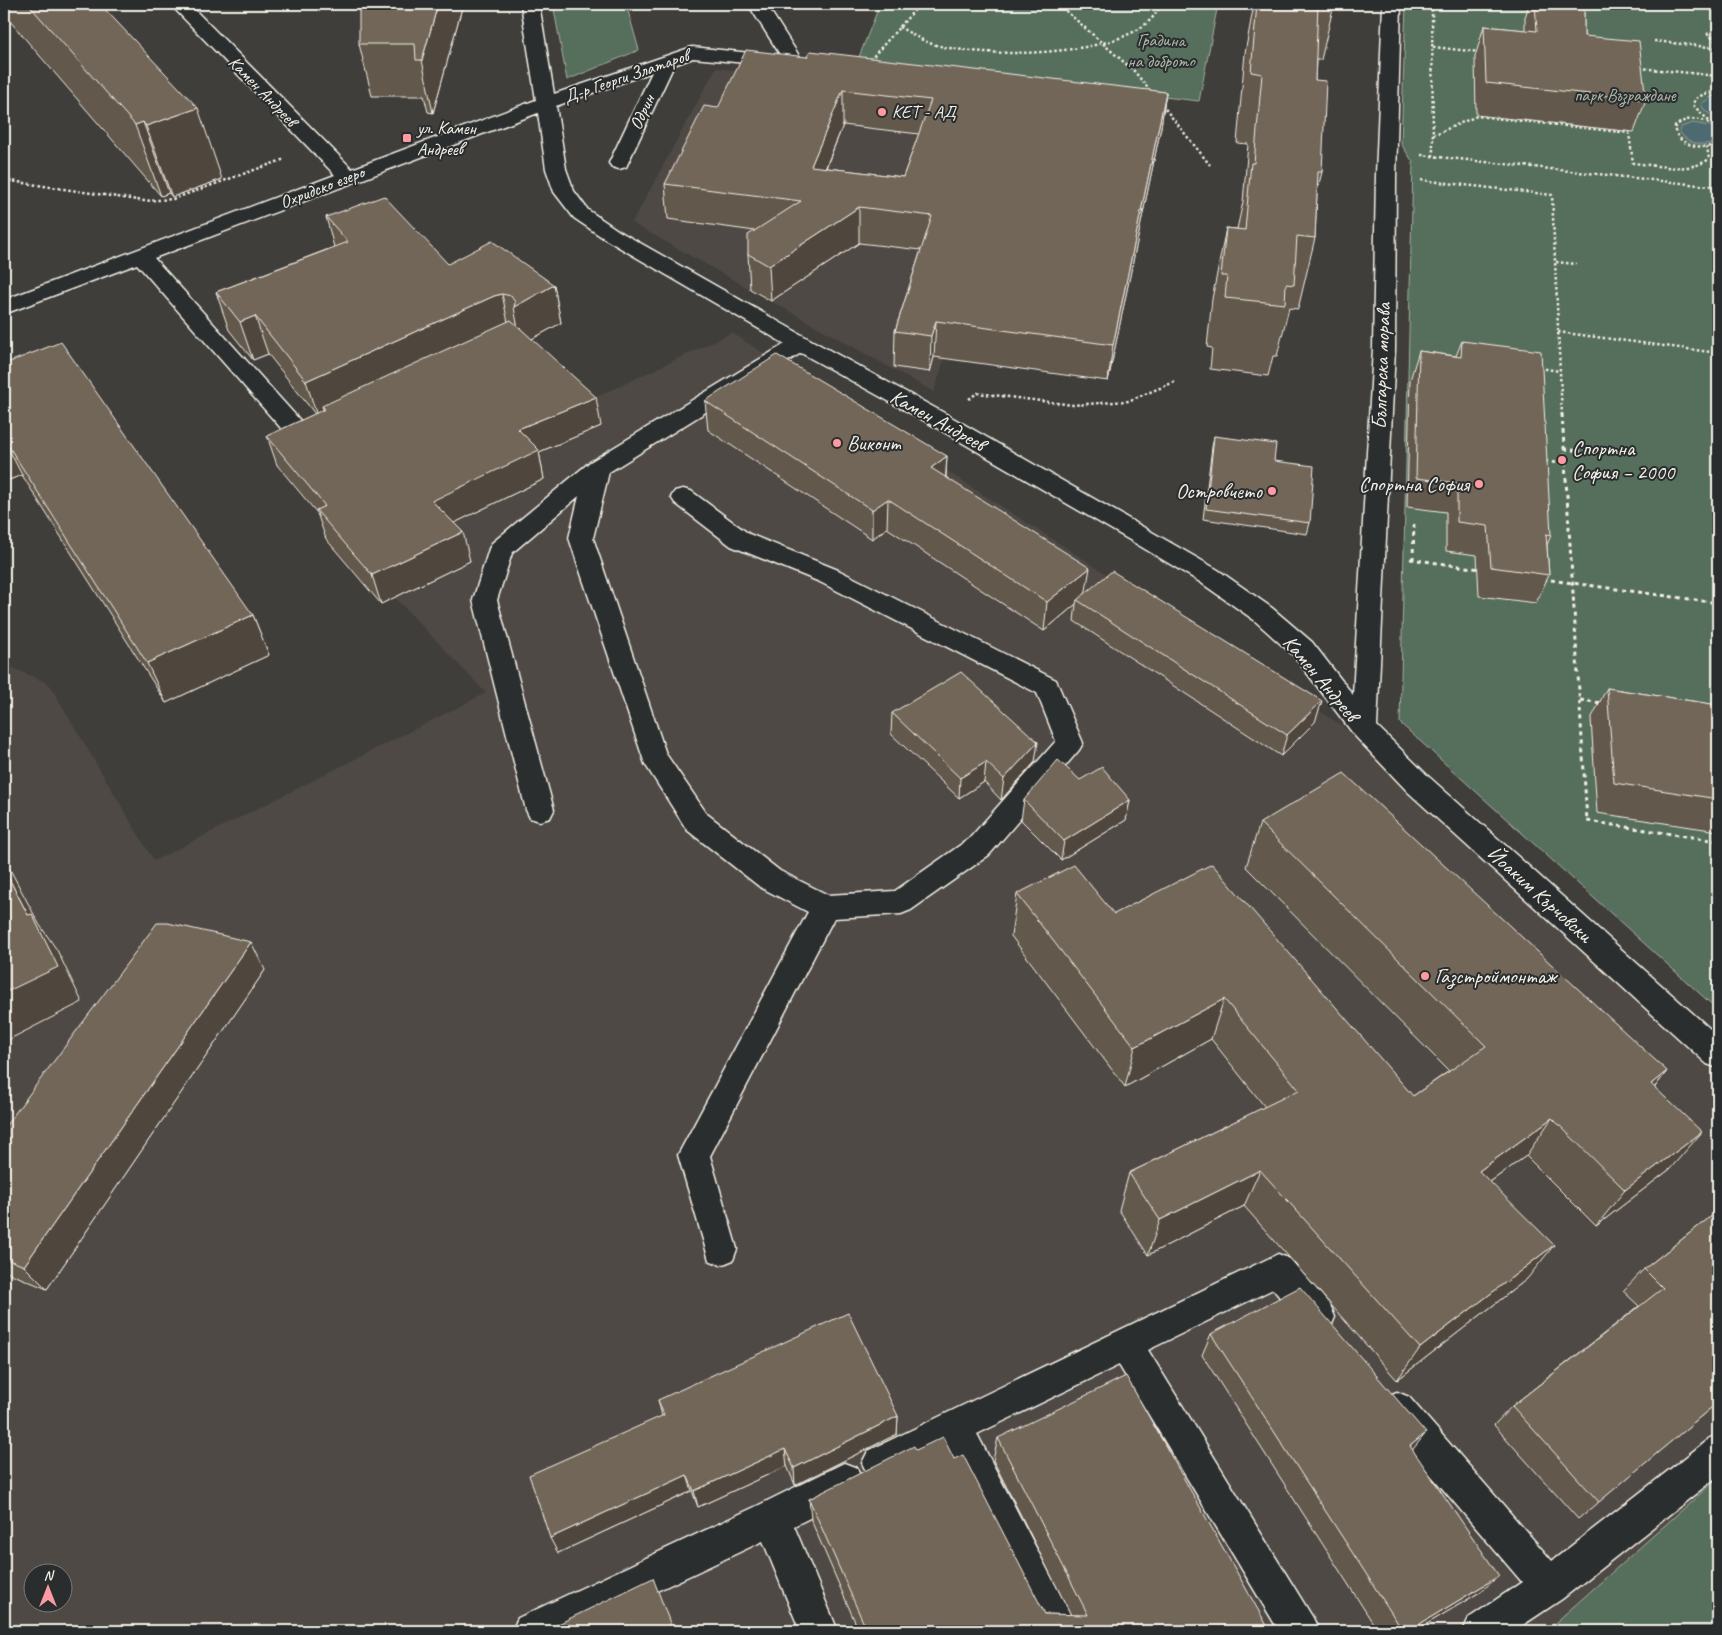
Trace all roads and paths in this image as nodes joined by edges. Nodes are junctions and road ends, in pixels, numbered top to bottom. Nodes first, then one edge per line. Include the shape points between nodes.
1 (179, 4) edge
2 (530, 4) edge
3 (758, 4) edge
4 (920, 4) edge
5 (1058, 4) edge
6 (1162, 4) edge
7 (1392, 4) edge
8 (1432, 4) edge
9 (899, 27) junction
10 (1707, 33) dead end
11 (1654, 41) dead end
12 (1718, 43) edge
13 (1103, 44) junction
14 (1433, 47) junction
15 (1718, 48) edge
16 (1480, 52) dead end
17 (666, 61) junction
18 (794, 62) junction
19 (1632, 68) edge
20 (861, 70) joint
21 (1718, 76) edge
22 (1718, 91) edge
23 (1153, 94) edge
24 (1159, 102) edge
25 (546, 103) junction
26 (1717, 126) edge
27 (1433, 135) junction
28 (1718, 145) edge
29 (318, 147) junction
30 (1707, 147) junction
31 (1388, 151) junction
32 (1433, 156) junction
33 (619, 163) dead end
34 (1210, 166) dead end
35 (348, 177) junction
36 (4, 180) edge
37 (1424, 180) dead end
38 (1718, 187) edge
39 (140, 255) junction
40 (1556, 262) junction
41 (1576, 264) dead end
42 (4, 307) edge
43 (1558, 332) junction
44 (801, 344) junction
45 (1718, 353) edge
46 (1540, 368) edge
47 (1559, 370) junction
48 (1177, 381) dead end
49 (938, 419) junction
50 (338, 422) edge
51 (1564, 449) junction
52 (1581, 451) dead end
53 (1542, 460) edge
54 (1564, 464) junction
55 (598, 468) junction
56 (683, 496) dead end
57 (1414, 516) dead end
58 (1413, 560) dead end
59 (1446, 564) dead end
60 (1484, 570) dead end
61 (1543, 578) edge
62 (1572, 583) junction
63 (1718, 604) edge
64 (1580, 700) junction
65 (1609, 704) edge
66 (1364, 729) junction
67 (540, 810) dead end
68 (1718, 841) edge
69 (825, 907) junction
70 (1718, 1055) edge
71 (721, 1249) dead end
72 (1336, 1338) edge
73 (1125, 1344) junction
74 (1374, 1383) edge
75 (954, 1426) junction
76 (1718, 1453) edge
77 (772, 1518) junction
78 (1548, 1586) junction
79 (531, 1631) edge
80 (819, 1631) edge
81 (1060, 1631) edge
82 (1300, 1631) edge
83 (1482, 1631) edge

1 - 29 street, Камен Андреев
2 - 25 street
3 - 18 street
4 - 9 path
5 - 13 path
6 - 13 path via 1157,15 1146,24
7 - 31 street, Българска морава
8 - 14 path
9 - 13 path via 929,43 978,51 1046,52
9 - 20 path
10 - 12 path
11 - 15 path
13 - 23 path via 1134,71
14 - 16 path
14 - 27 path
17 - 18 street, Д-р Георги Златаров via 692,52
17 - 25 street, Д-р Георги Златаров
17 - 33 street, Одрин
18 - 20 street, Д-р Георги Златаров
19 - 21 path
22 - 26 path via 1695,99 1693,105
24 - 34 path
25 - 35 street, Охридско езеро
25 - 44 street, Камен Андреев via 556,168 564,192 580,214
26 - 30 path via 1687,120 1674,128 1683,141
27 - 30 path via 1478,116 1629,132 1634,163 1693,167 1705,164 1709,159
27 - 32 path
28 - 30 path
29 - 35 street, Камен Андреев
29 - 36 path via 173,199 144,201
31 - 32 path
31 - 66 street, Българска морава via 1380,413
32 - 38 path
35 - 39 street, Охридско езеро
37 - 40 path via 1552,195
39 - 42 street, Охридско езеро
39 - 50 street via 302,438
40 - 41 path
40 - 43 path
43 - 45 path
43 - 47 path
44 - 49 street, Камен Андреев
44 - 55 street
46 - 47 path
47 - 51 path
48 - 49 path via 1128,401 1073,405 978,393
49 - 66 street, Камен Андреев via 1157,544 1263,614 1302,649
51 - 52 path
51 - 54 path
53 - 54 path
54 - 62 path
55 - 67 street via 501,549 485,600
55 - 69 street via 582,538 654,757 697,822 770,879
56 - 69 street via 740,540 829,576 1047,687 1070,743 979,847 901,902
57 - 58 path
59 - 60 path
61 - 62 path
62 - 63 path
62 - 64 path
64 - 65 path
64 - 68 path via 1587,821
66 - 70 street, Йоаким Кърчовски via 1418,784
69 - 71 street via 694,1154
72 - 73 street via 1278,1270
73 - 75 street
73 - 82 street
74 - 78 street
75 - 77 street
75 - 81 street
76 - 78 street
77 - 79 street
77 - 80 street
78 - 83 street

